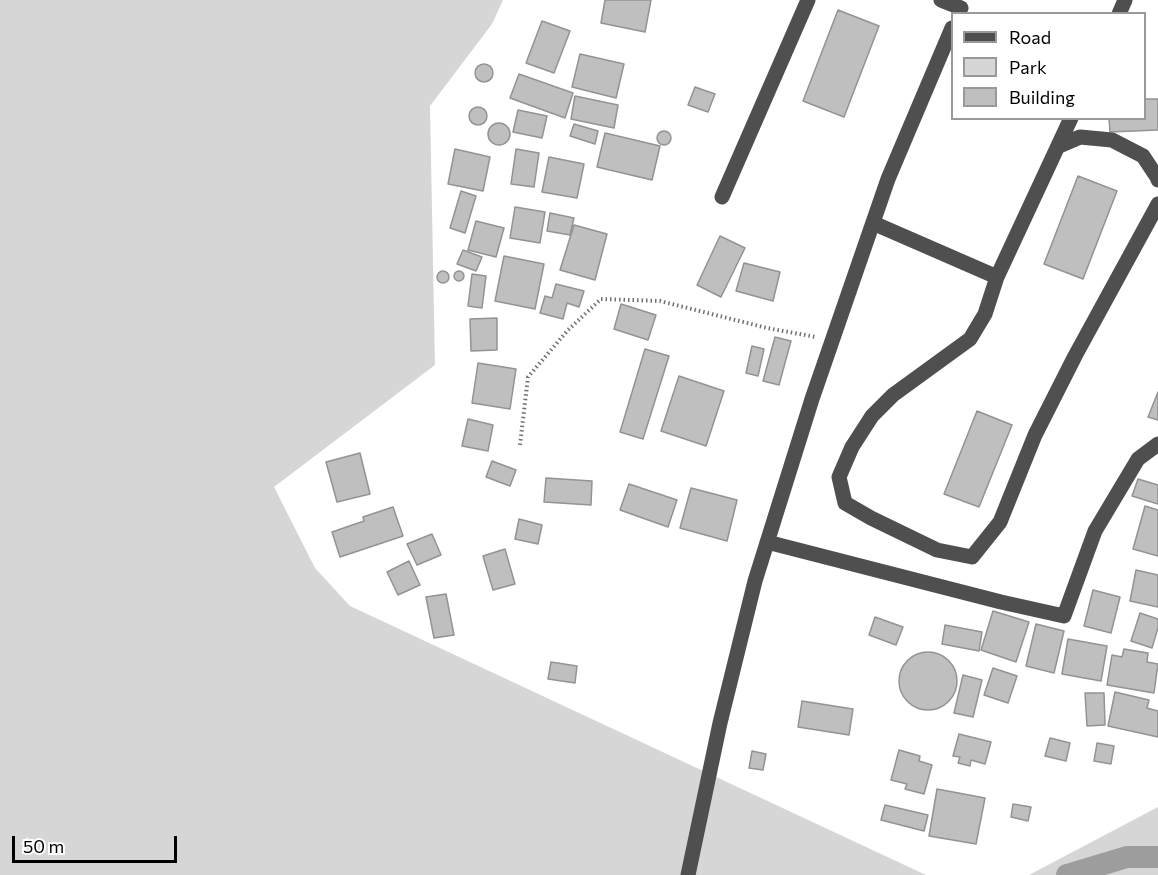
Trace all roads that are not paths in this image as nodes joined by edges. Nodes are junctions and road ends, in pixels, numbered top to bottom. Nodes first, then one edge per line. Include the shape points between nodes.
1 (808, 0) edge
2 (941, 0) edge
3 (961, 7) edge
4 (951, 30) edge
5 (1070, 120) edge
6 (1059, 146) junction
7 (1158, 180) edge
8 (722, 197) dead end
9 (1158, 204) edge
10 (873, 223) junction
11 (997, 277) junction
12 (1158, 444) edge
13 (767, 542) junction
14 (688, 875) edge

1 - 8 street
2 - 3 street
4 - 10 street
5 - 6 street
6 - 7 street via 1080,137 1112,140 1143,156
6 - 11 street
9 - 11 street via 1035,435 1000,522 972,557 937,550 845,503 839,477 872,416 893,395 970,339 985,315
10 - 11 street
10 - 13 street
12 - 13 street via 1138,459 1095,531 1064,616
13 - 14 street via 720,723

